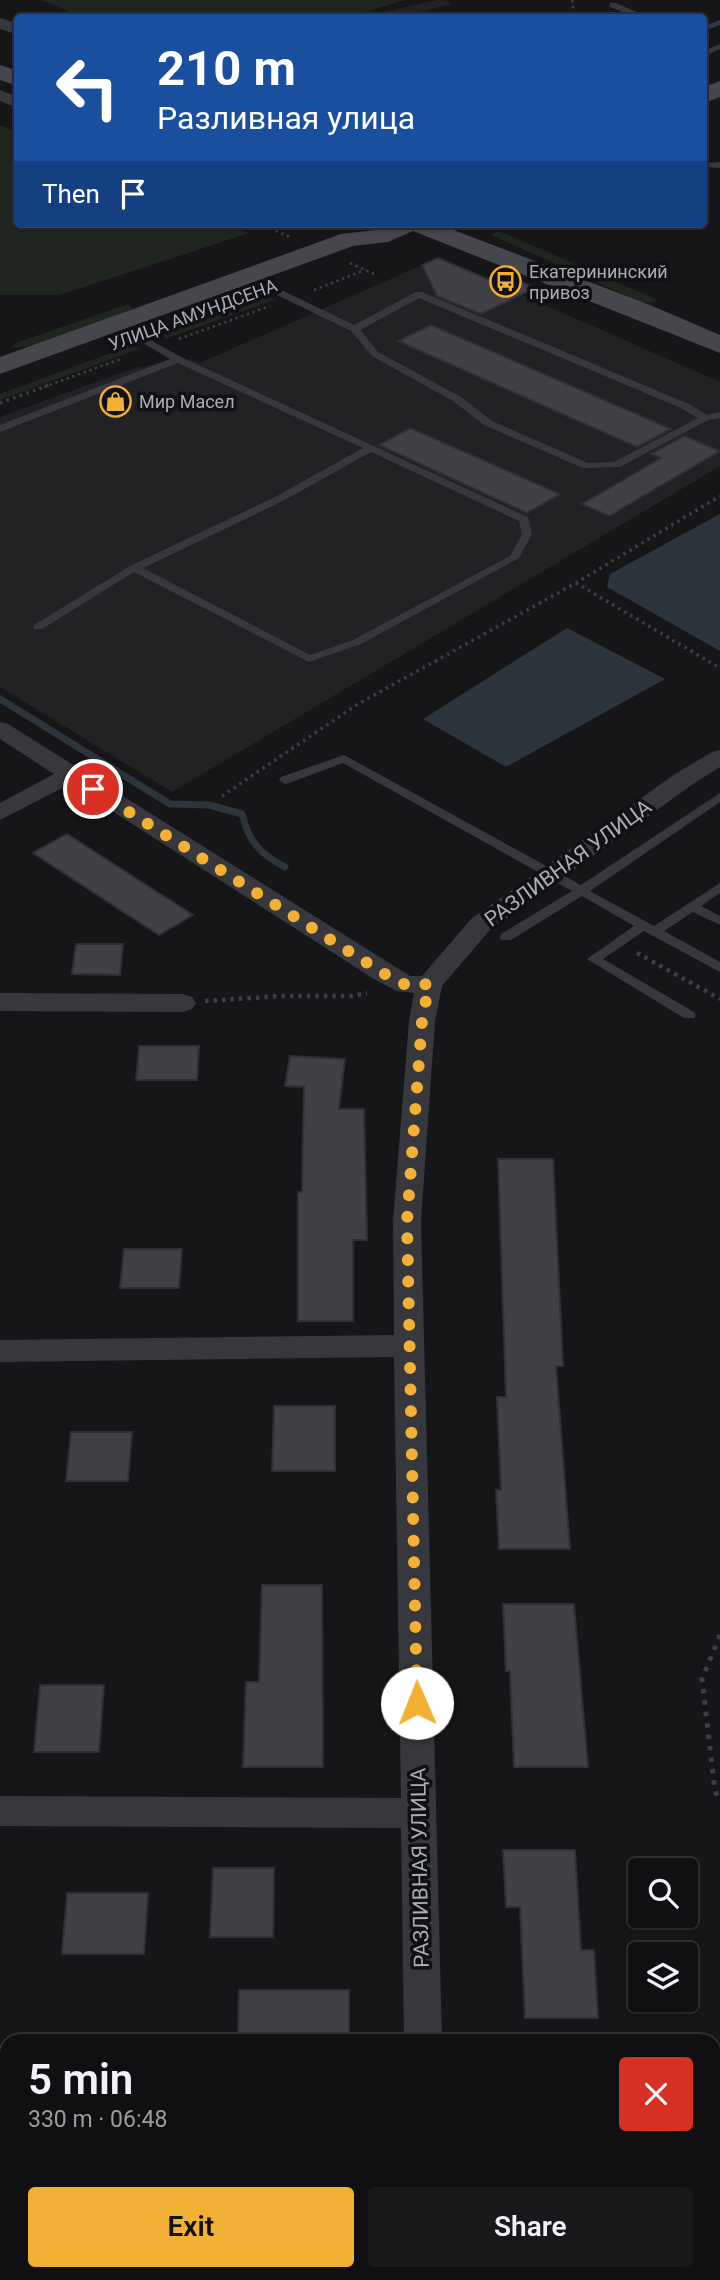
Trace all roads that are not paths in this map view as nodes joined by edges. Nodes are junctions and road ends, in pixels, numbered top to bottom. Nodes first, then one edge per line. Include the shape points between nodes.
1 (613, 5) dead end
2 (636, 14) edge
3 (394, 228) edge
4 (468, 228) edge
5 (559, 279) junction
6 (280, 293) junction
7 (354, 329) junction
8 (146, 341) junction
9 (718, 343) edge
10 (178, 359) junction
11 (3, 366) edge
12 (720, 415) edge
13 (705, 418) junction
14 (0, 429) edge
15 (371, 447) junction
16 (134, 568) junction
17 (38, 626) dead end
18 (0, 729) edge
19 (720, 757) edge
20 (71, 774) junction
21 (285, 780) dead end
22 (720, 797) edge
23 (0, 813) edge
24 (550, 876) junction
25 (720, 887) edge
26 (580, 892) junction
27 (692, 906) junction
28 (720, 921) edge
29 (648, 929) junction
30 (506, 937) dead end
31 (720, 968) edge
32 (417, 984) junction
33 (0, 1002) edge
34 (183, 1003) road end
35 (689, 1014) dead end
36 (410, 1346) junction
37 (0, 1351) edge
38 (0, 1811) edge
39 (420, 1814) junction
40 (423, 2034) edge

1 - 2 lane
3 - 5 street, УЛИЦА АМУНДСЕНА via 480,262
3 - 6 street, УЛИЦА АМУНДСЕНА via 372,249
3 - 11 street, УЛИЦА АМУНДСЕНА via 350,239
4 - 5 street
5 - 9 street
6 - 7 lane
6 - 8 street, УЛИЦА АМУНДСЕНА
7 - 13 lane via 419,294
7 - 13 lane via 375,354 457,399 488,423 587,466 616,465
8 - 10 lane
8 - 11 street, УЛИЦА АМУНДСЕНА
10 - 14 lane
10 - 15 lane
12 - 13 lane
15 - 16 lane via 279,499
15 - 16 lane via 524,519 527,534 514,558 357,642 310,660
16 - 17 lane
18 - 20 street
19 - 24 street, РАЗЛИВНАЯ УЛИЦА
20 - 23 street
20 - 32 street via 372,966
21 - 24 lane via 344,759
22 - 26 lane
24 - 26 lane
24 - 32 street, РАЗЛИВНАЯ УЛИЦА via 481,925
25 - 27 lane
26 - 29 lane
26 - 30 lane
27 - 28 lane
27 - 29 lane
29 - 31 lane
29 - 35 lane via 593,959
32 - 36 street, РАЗЛИВНАЯ УЛИЦА via 422,1021 407,1221
33 - 34 street
36 - 37 street
36 - 39 street, РАЗЛИВНАЯ УЛИЦА
38 - 39 street
39 - 40 street, РАЗЛИВНАЯ УЛИЦА

